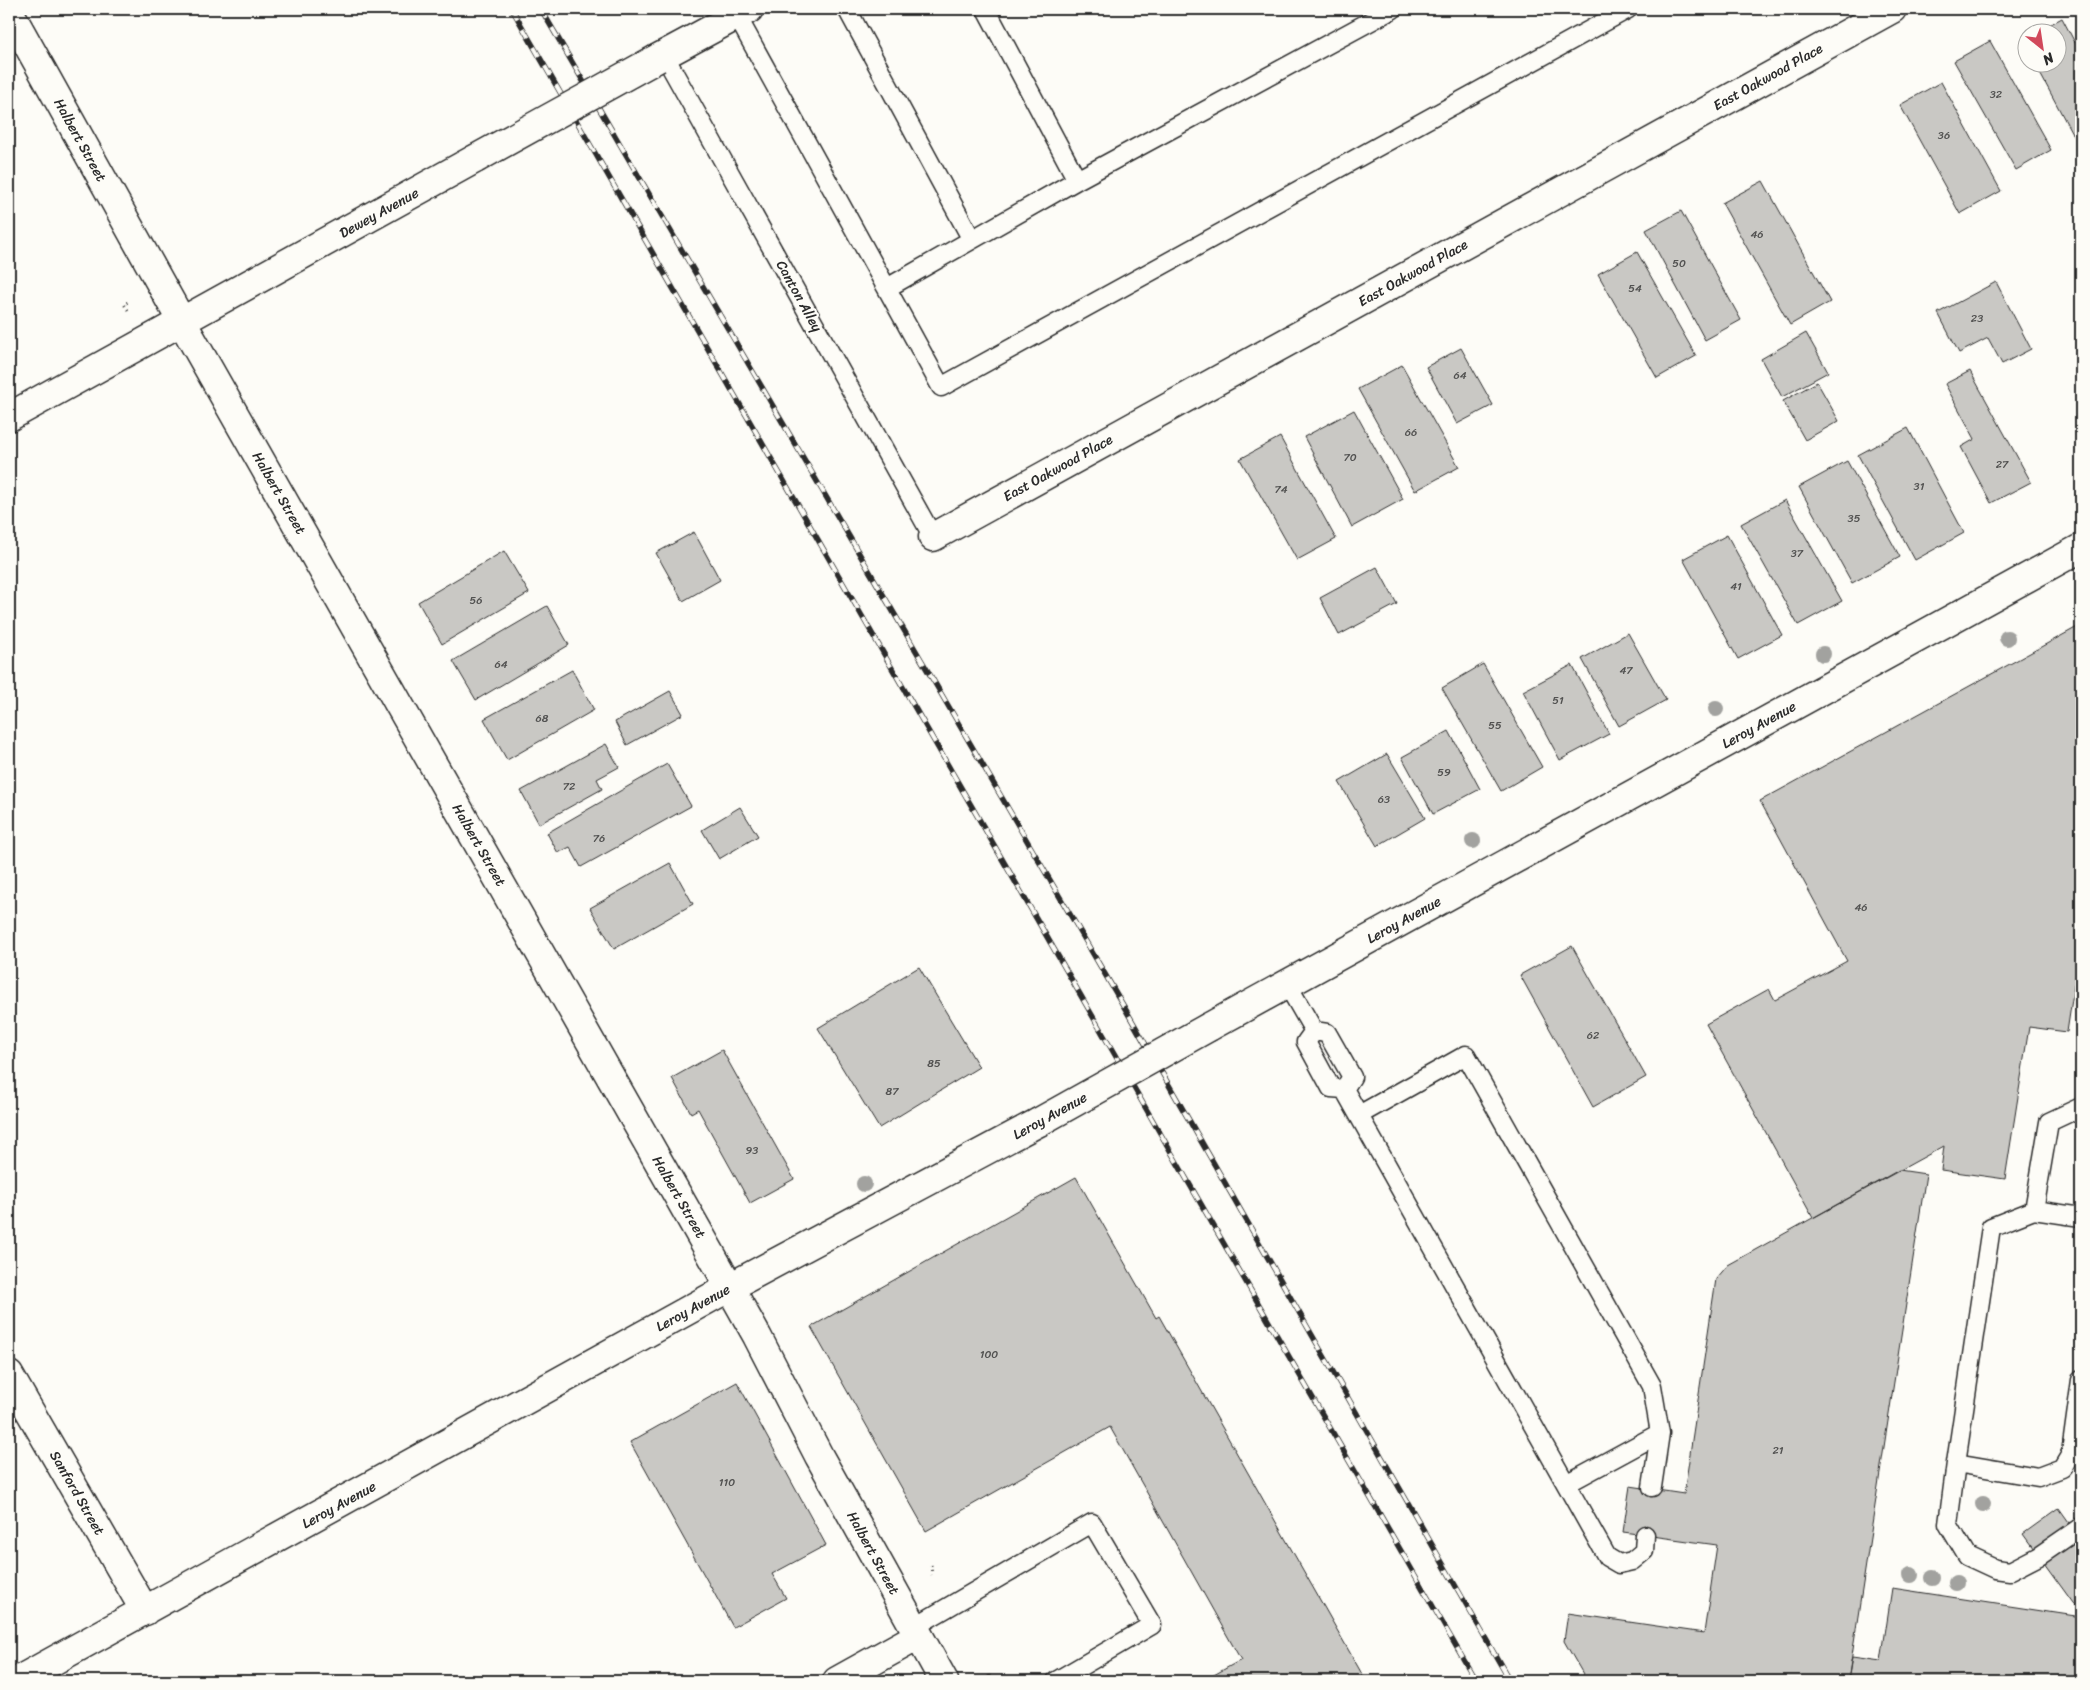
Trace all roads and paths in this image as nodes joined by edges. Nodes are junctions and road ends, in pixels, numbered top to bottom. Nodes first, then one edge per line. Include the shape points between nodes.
1 (847, 9) edge
2 (986, 9) edge
3 (1393, 9) edge
4 (1628, 9) edge
5 (1892, 9) edge
6 (9, 11) edge
7 (743, 12) edge
8 (661, 57) junction
9 (1077, 180) junction
10 (971, 238) junction
11 (887, 288) junction
12 (182, 322) junction
13 (9, 417) edge
14 (934, 537) joint
15 (2081, 548) edge
16 (1287, 984) junction
17 (2081, 1107) edge
18 (1359, 1115) junction
19 (2034, 1210) junction
20 (2081, 1217) edge
21 (730, 1287) junction
22 (9, 1375) edge
23 (2081, 1380) edge
24 (1660, 1433) junction
25 (1956, 1463) junction
26 (1566, 1484) junction
27 (1652, 1487) dead end
28 (2081, 1527) edge
29 (1645, 1535) dead end
30 (930, 1565) dead end
31 (932, 1575) dead end
32 (146, 1611) junction
33 (916, 1631) junction
34 (988, 1674) dead end
35 (17, 1681) edge
36 (837, 1681) edge
37 (944, 1681) edge
38 (990, 1681) edge
39 (1056, 1681) edge

1 - 10 lane
2 - 9 lane
3 - 9 lane
4 - 11 lane via 941,387
5 - 14 street, East Oakwood Place
6 - 12 street, Halbert Street
7 - 8 street, Dewey Avenue
7 - 11 lane
8 - 12 street, Dewey Avenue, bridge
8 - 14 lane, Canton Alley
9 - 10 lane
10 - 11 lane
12 - 13 street, Dewey Avenue
12 - 21 street, Halbert Street
15 - 16 street, Leroy Avenue
16 - 18 lane via 1314,1031 1327,1032 1352,1077 1344,1089
16 - 21 street, Leroy Avenue, bridge via 1039,1122
17 - 19 lane via 2049,1122
18 - 24 lane via 1466,1056 1652,1386
18 - 26 lane
19 - 20 lane
19 - 25 lane via 1991,1227
21 - 32 street, Leroy Avenue
21 - 33 street, Halbert Street
22 - 32 street, Sanford Street
23 - 25 lane via 2071,1453 2062,1468 2038,1477
24 - 26 lane
24 - 27 lane
25 - 28 lane via 1948,1524 1967,1556 2010,1571 2039,1556
26 - 29 lane via 1607,1557 1613,1561 1619,1564 1632,1561 1644,1551
30 - 31 path
32 - 35 street, Leroy Avenue
33 - 36 street
33 - 37 street, Halbert Street
33 - 39 lane via 1092,1523 1152,1625
34 - 38 path

